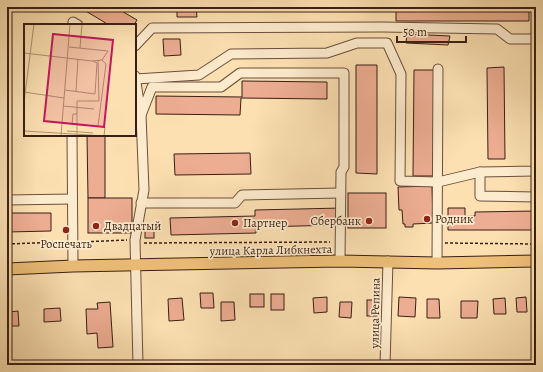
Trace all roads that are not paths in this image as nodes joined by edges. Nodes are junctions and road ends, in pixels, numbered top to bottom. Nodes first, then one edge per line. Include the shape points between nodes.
1 (536, 39) edge
2 (136, 45) edge
3 (438, 69) dead end
4 (136, 77) edge
5 (136, 83) edge
6 (141, 115) junction
7 (72, 136) edge
8 (536, 169) edge
9 (480, 172) junction
10 (438, 182) junction
11 (340, 193) junction
12 (536, 197) edge
13 (72, 199) junction
14 (7, 200) edge
15 (141, 203) junction
16 (390, 260) junction
17 (340, 261) junction
18 (536, 261) edge
19 (437, 263) junction
20 (73, 266) junction
21 (135, 266) junction
22 (7, 269) edge
23 (138, 365) edge
24 (385, 365) edge

1 - 2 street via 510,40 497,29 152,28
3 - 10 street
4 - 10 street via 199,75 230,54 327,53 358,43 388,43 400,74 400,181
5 - 6 street
6 - 11 street via 152,86 221,87 240,73 344,73 344,166 341,172
6 - 15 street via 144,190
7 - 13 street
8 - 9 street
9 - 10 street
9 - 12 street via 480,196
10 - 19 street
11 - 15 street via 242,195 235,203
11 - 17 street
13 - 14 street
13 - 20 street
15 - 21 street via 135,240
16 - 17 main road, улица Карла Либкнехта
16 - 19 main road, улица Карла Либкнехта
16 - 24 street, улица Репина
17 - 21 main road, улица Карла Либкнехта
18 - 19 main road, улица Карла Либкнехта
20 - 21 main road, улица Карла Либкнехта
20 - 22 main road, улица Карла Либкнехта
21 - 23 street

